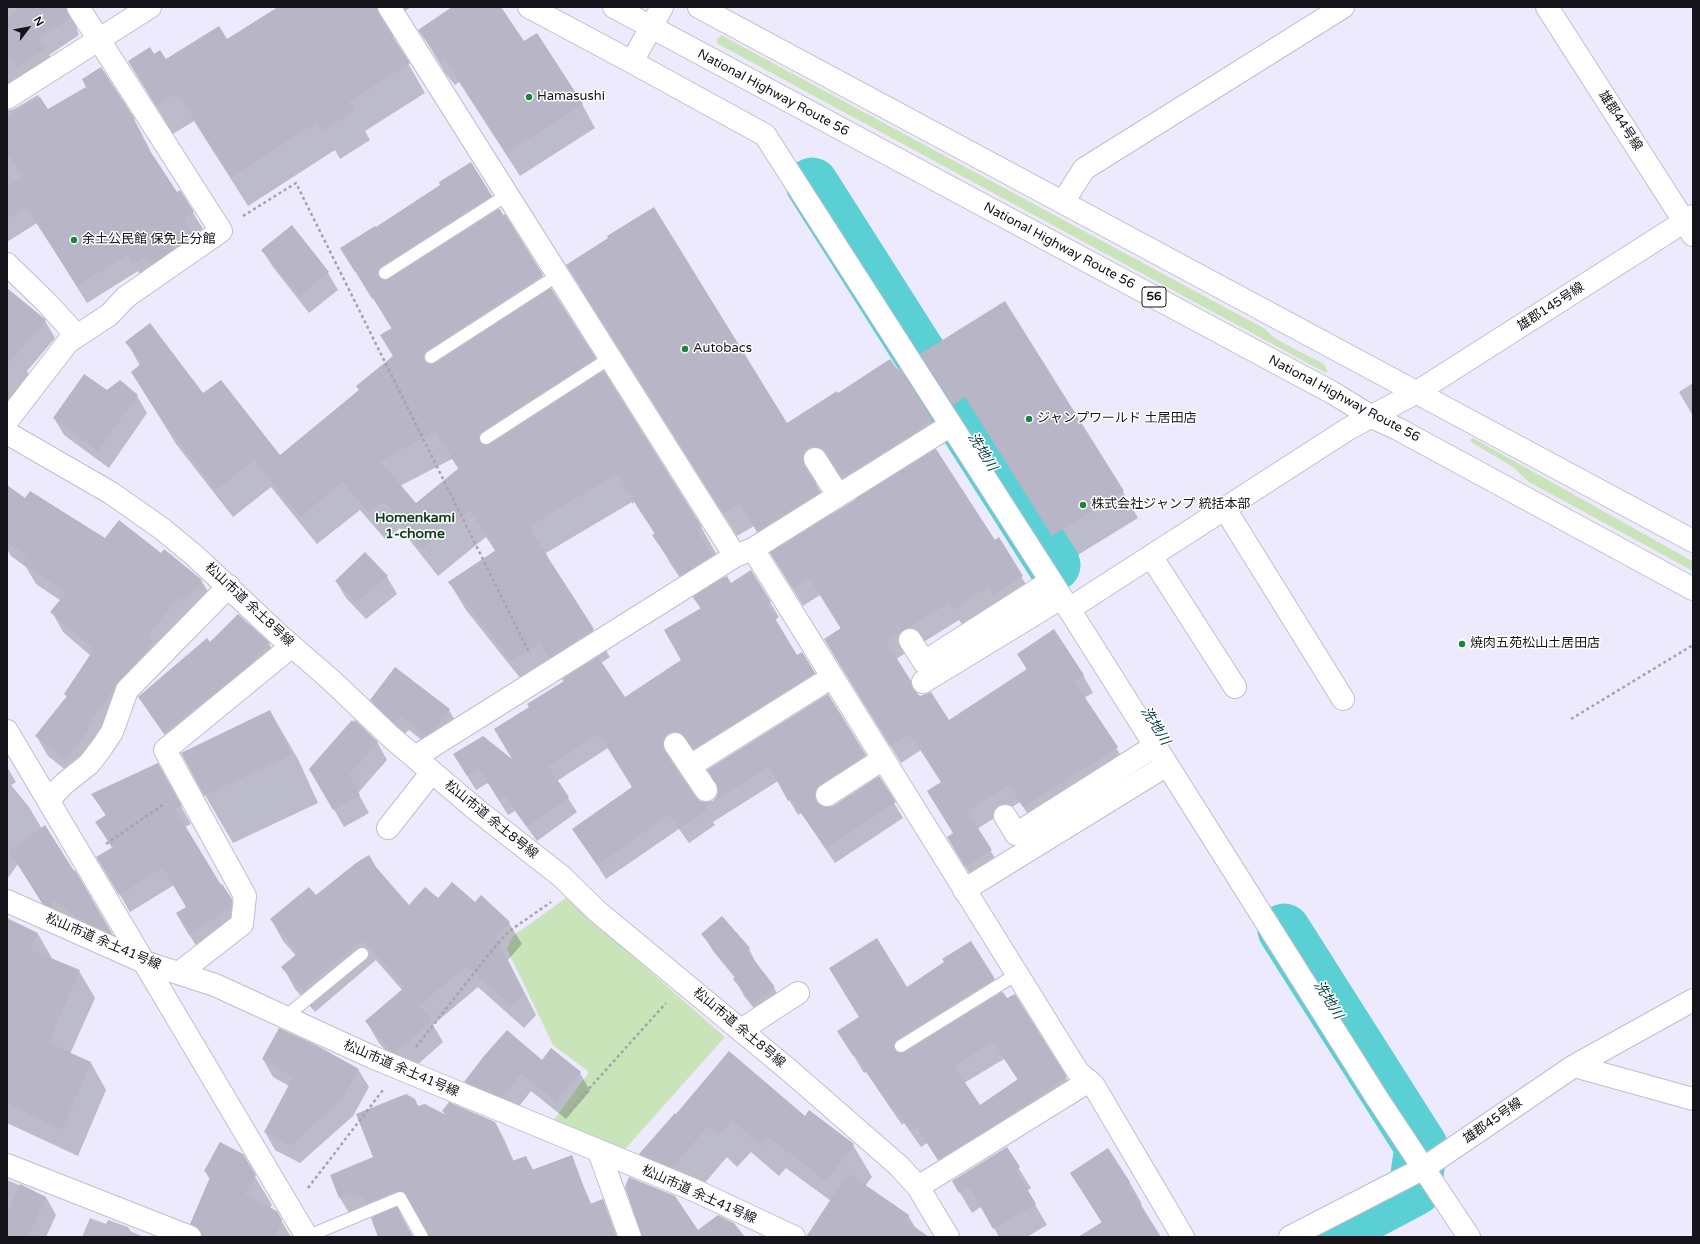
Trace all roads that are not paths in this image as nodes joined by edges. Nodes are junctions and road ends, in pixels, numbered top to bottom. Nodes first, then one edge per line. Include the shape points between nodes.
1 (78, 7) edge
2 (150, 7) edge
3 (389, 7) edge
4 (529, 7) edge
5 (614, 7) edge
6 (662, 7) edge
7 (699, 7) edge
8 (1343, 7) edge
9 (1547, 7) edge
10 (651, 28) junction
11 (99, 39) junction
12 (632, 62) junction
13 (7, 98) edge
14 (507, 195) junction
15 (1063, 202) junction
16 (1690, 224) edge
17 (7, 264) edge
18 (385, 273) dead end
19 (558, 275) junction
20 (77, 336) junction
21 (431, 357) dead end
22 (610, 358) junction
23 (1418, 392) junction
24 (1372, 417) junction
25 (7, 421) edge
26 (951, 425) junction
27 (7, 433) edge
28 (486, 438) dead end
29 (815, 459) dead end
30 (838, 495) junction
31 (1225, 509) junction
32 (1693, 541) edge
33 (744, 552) junction
34 (1151, 556) junction
35 (228, 586) junction
36 (1693, 589) edge
37 (1060, 596) junction
38 (910, 640) dead end
39 (292, 646) junction
40 (832, 676) junction
41 (923, 682) dead end
42 (1234, 687) dead end
43 (1343, 699) dead end
44 (7, 731) edge
45 (676, 744) dead end
46 (1155, 746) junction
47 (415, 757) junction
48 (883, 759) junction
49 (1167, 765) junction
50 (690, 766) junction
51 (432, 772) junction
52 (706, 790) dead end
53 (827, 795) dead end
54 (48, 800) junction
55 (1005, 816) dead end
56 (388, 828) dead end
57 (964, 890) junction
58 (7, 901) edge
59 (362, 954) dead end
60 (144, 962) junction
61 (179, 973) junction
62 (1017, 974) junction
63 (798, 993) dead end
64 (1693, 1000) edge
65 (285, 1017) junction
66 (741, 1030) junction
67 (902, 1046) dead end
68 (1574, 1066) junction
69 (1088, 1081) junction
70 (1693, 1099) edge
71 (599, 1152) junction
72 (8, 1168) edge
73 (1424, 1168) junction
74 (918, 1187) junction
75 (187, 1237) edge
76 (306, 1237) edge
77 (422, 1237) edge
78 (630, 1237) edge
79 (794, 1237) edge
80 (948, 1237) edge
81 (1183, 1237) edge
82 (1290, 1237) edge
83 (1469, 1237) edge

1 - 11 main road
2 - 11 main road
3 - 14 main road
4 - 12 main road
5 - 10 main road, National Highway Route 56 / 56
6 - 10 main road
7 - 15 main road
8 - 15 main road via 1084,169
9 - 16 main road, 雄郡44号線
10 - 12 main road
10 - 24 main road, National Highway Route 56 / 56 via 1326,389
11 - 13 main road
11 - 20 main road via 221,231 126,297 109,315
12 - 26 main road via 765,135
14 - 18 lane
14 - 19 main road
15 - 23 main road
16 - 23 main road, 雄郡145号線
17 - 20 main road
19 - 21 lane
19 - 22 main road
20 - 25 main road via 68,342
22 - 28 lane
22 - 33 main road
23 - 24 main road, 雄郡145号線
23 - 32 main road
24 - 31 main road, 雄郡145号線 via 1348,429
24 - 36 main road, National Highway Route 56 / 56
26 - 30 main road
26 - 37 main road
27 - 35 main road, 松山市道 余土8号線 via 111,493 161,528
29 - 30 main road
30 - 33 main road
31 - 34 main road, 雄郡145号線
31 - 43 main road
33 - 40 main road
33 - 47 main road
34 - 37 main road, 雄郡145号線
34 - 42 main road
35 - 39 main road, 松山市道 余土8号線
35 - 54 main road via 127,690 112,732 102,748 89,764
37 - 38 main road via 924,662
37 - 41 main road
37 - 46 main road
39 - 47 main road, 松山市道 余土8号線
39 - 61 main road via 164,750 245,896 242,924
40 - 48 main road
40 - 50 main road
44 - 54 main road
45 - 50 main road
46 - 49 main road
46 - 55 main road via 1016,834
47 - 51 main road, 松山市道 余土8号線
48 - 53 main road
48 - 57 main road
49 - 57 main road
49 - 73 main road
50 - 52 main road
51 - 56 main road
51 - 66 main road, 松山市道 余土8号線 via 561,876 598,912
54 - 60 main road
57 - 62 main road
58 - 60 main road, 松山市道 余土41号線
59 - 65 lane
60 - 61 main road, 松山市道 余土41号線
60 - 76 main road
61 - 65 main road, 松山市道 余土41号線 via 216,985
62 - 67 lane
62 - 69 main road via 1078,1072
63 - 66 main road
64 - 68 main road, 雄郡45号線
65 - 71 main road, 松山市道 余土41号線 via 399,1069
66 - 74 main road, 松山市道 余土8号線 via 899,1166
68 - 70 main road
68 - 73 main road, 雄郡45号線
69 - 74 main road
69 - 81 main road via 1094,1086
71 - 78 main road
71 - 79 main road, 松山市道 余土41号線 via 694,1190
72 - 75 main road
73 - 82 main road, 雄郡45号線
73 - 83 main road
74 - 80 main road, 松山市道 余土8号線
76 - 77 lane via 400,1198

